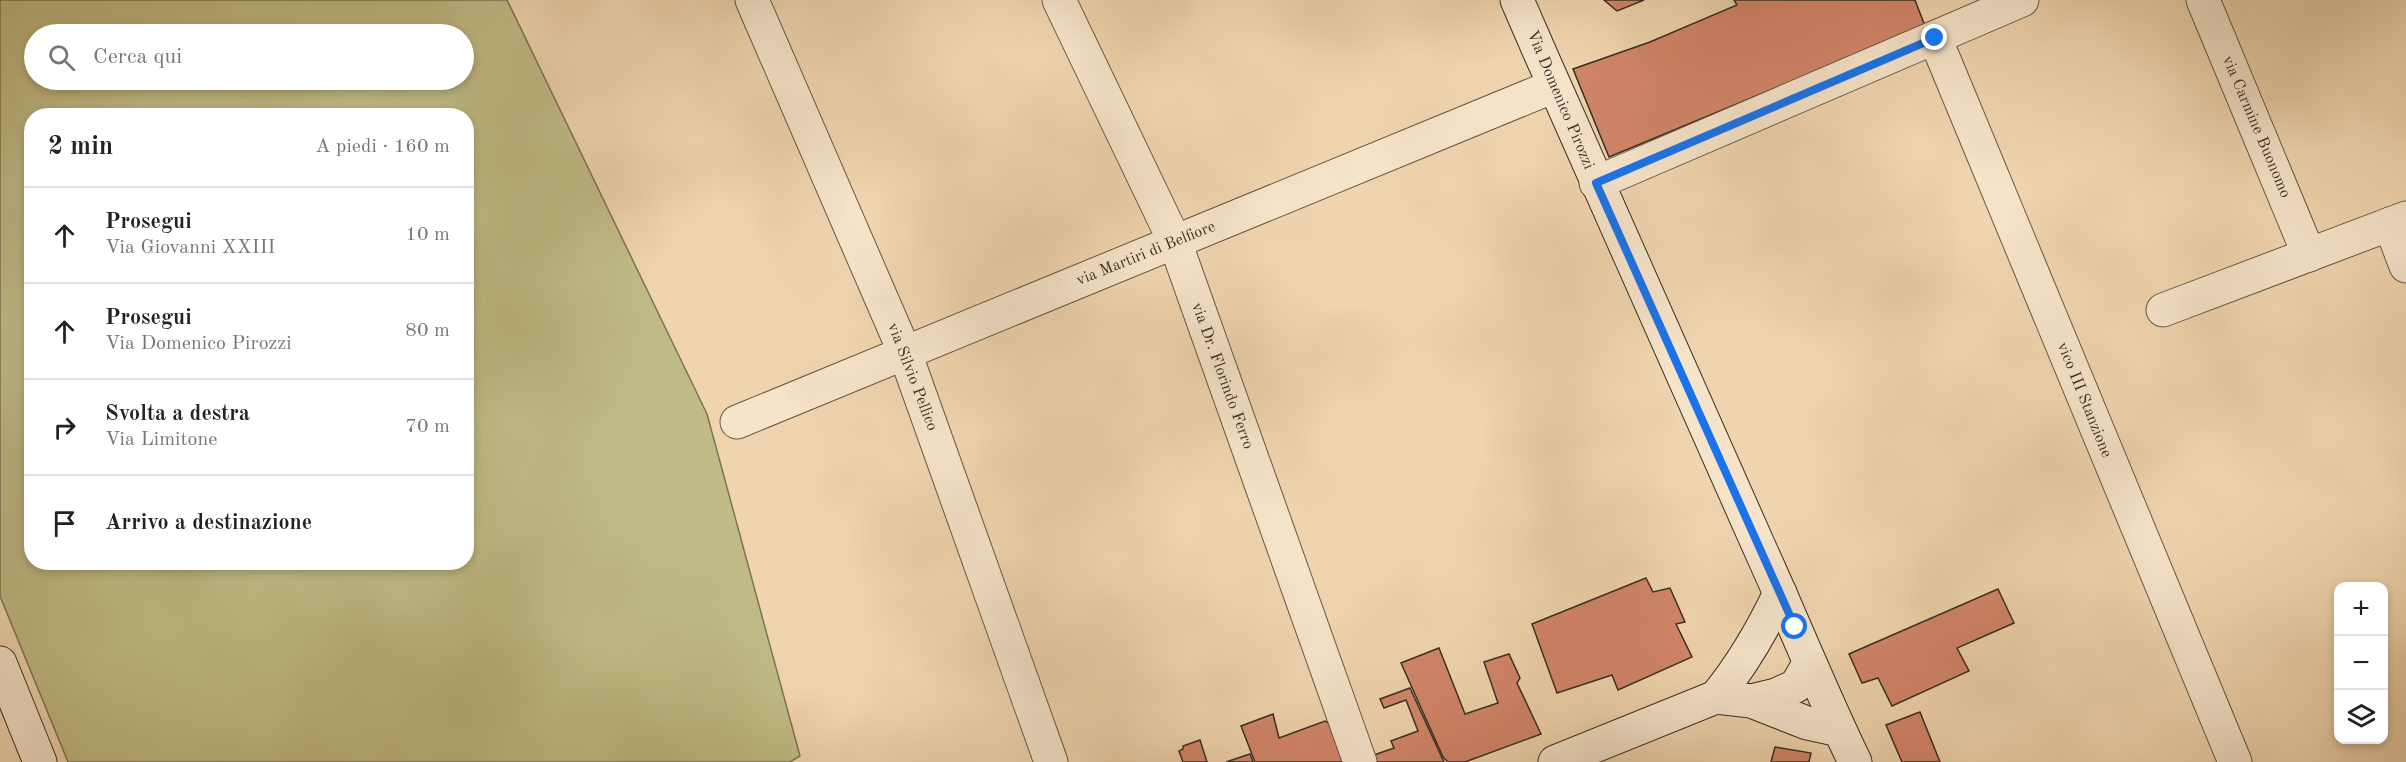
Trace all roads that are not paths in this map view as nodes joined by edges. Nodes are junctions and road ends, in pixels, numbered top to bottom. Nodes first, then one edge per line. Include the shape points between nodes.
1 (752, 0) edge
2 (1059, 0) edge
3 (1517, 0) edge
4 (2022, 0) edge
5 (2203, 0) edge
6 (1935, 38) junction
7 (1554, 86) junction
8 (1596, 183) junction
9 (2398, 221) edge
10 (1175, 242) junction
11 (2309, 255) junction
12 (2406, 266) edge
13 (2163, 310) dead end
14 (905, 353) junction
15 (737, 422) dead end
16 (1780, 593) junction
17 (0, 663) edge
18 (1809, 664) junction
19 (1716, 697) junction
20 (1751, 701) junction
21 (1839, 730) junction
22 (40, 762) edge
23 (1051, 762) edge
24 (1360, 762) edge
25 (1555, 762) edge
26 (1855, 762) edge
27 (2235, 762) edge

1 - 14 street, via Silvio Pellico
2 - 10 street, via Dr. Florindo Ferro
3 - 7 street, Via Domenico Pirozzi
4 - 6 street
5 - 11 street, via Carmine Buonomo
6 - 8 street
6 - 27 street, vico III Stanzione
7 - 8 street, Via Domenico Pirozzi
7 - 10 street, via Martiri di Belfiore
8 - 16 street, Via Domenico Pirozzi
9 - 11 street
9 - 12 street
10 - 14 street, via Martiri di Belfiore
10 - 24 street, via Dr. Florindo Ferro
11 - 13 street
14 - 15 street, via Martiri di Belfiore
14 - 23 street, via Silvio Pellico
16 - 18 street, Via Domenico Pirozzi
16 - 19 street via 1739,669
17 - 22 street
18 - 20 street via 1796,686
18 - 21 street
19 - 20 street
19 - 25 street
20 - 21 street via 1807,723
21 - 26 street

